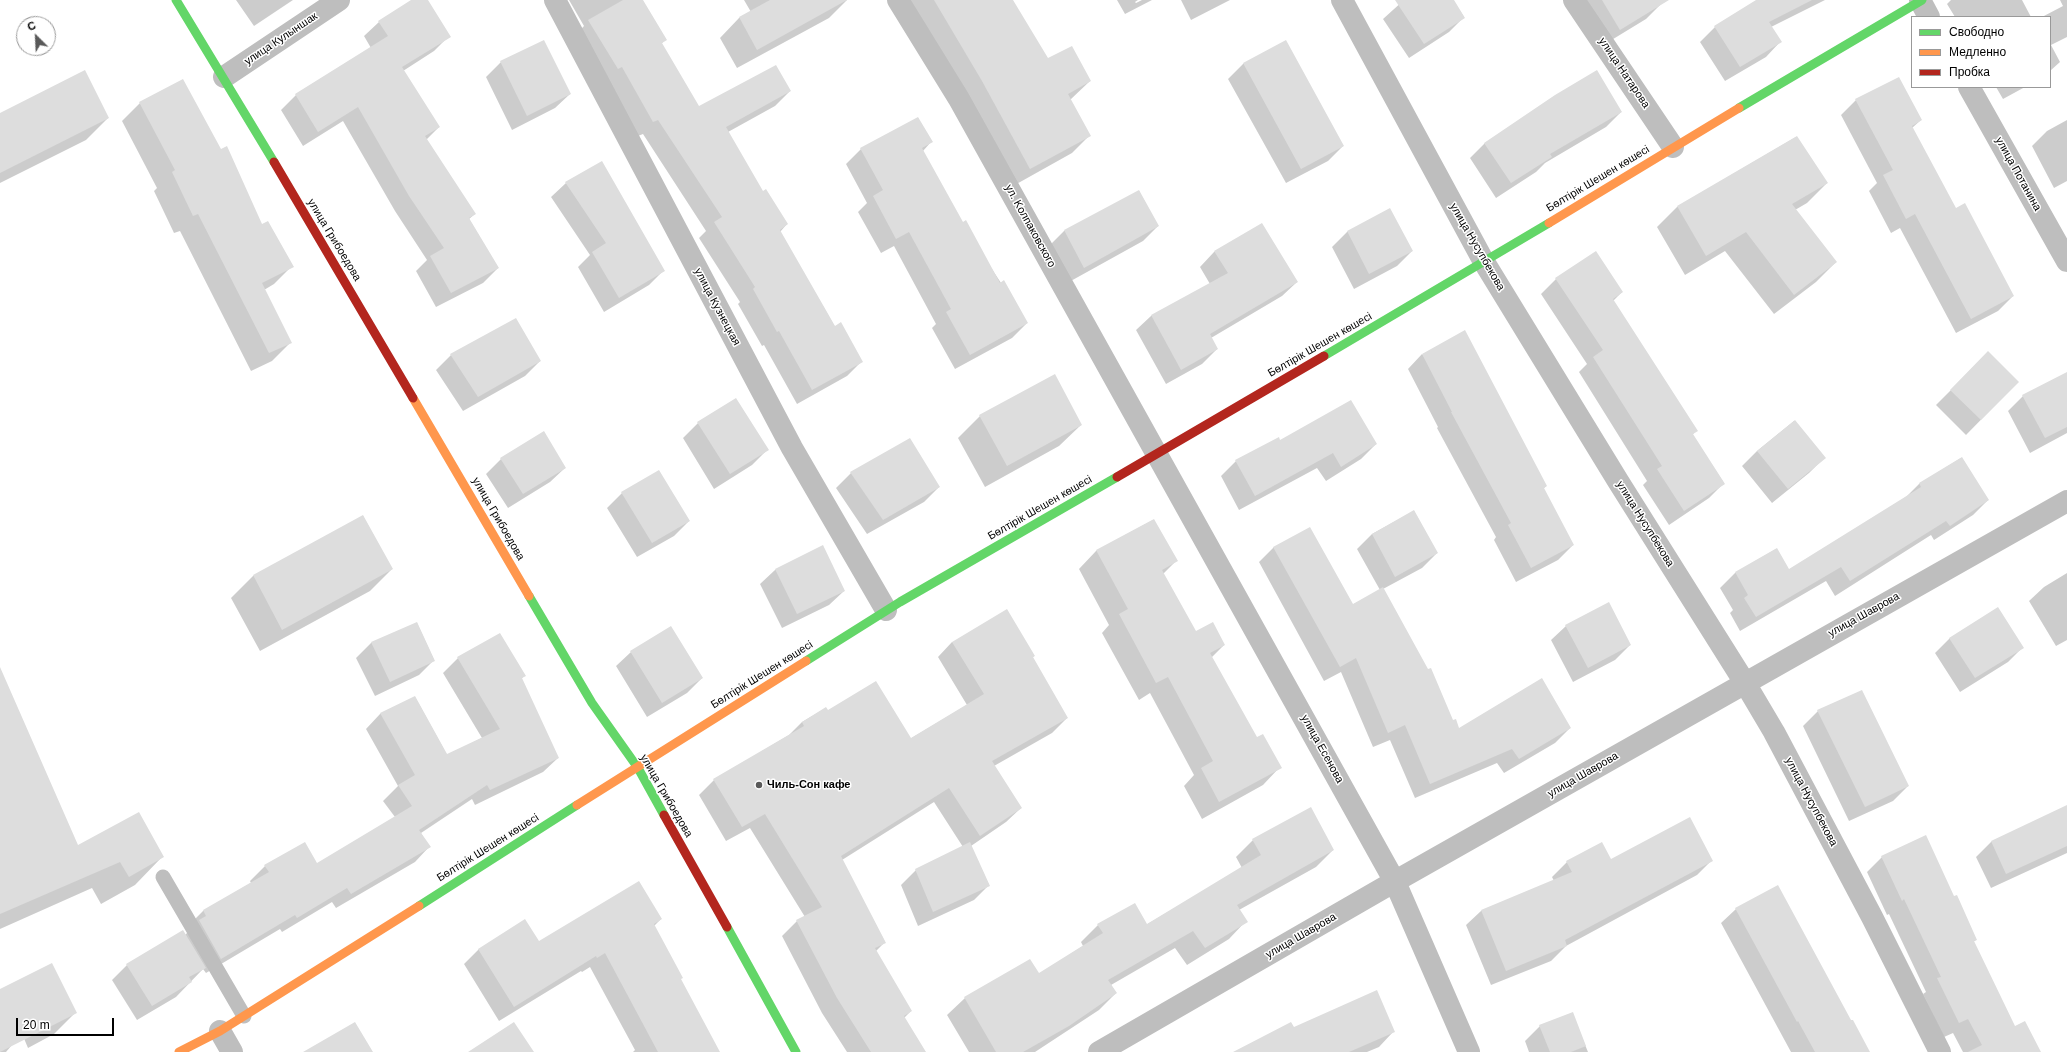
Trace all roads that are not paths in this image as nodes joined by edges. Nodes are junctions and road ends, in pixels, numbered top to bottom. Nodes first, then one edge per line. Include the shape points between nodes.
1 (176, 0) edge
2 (339, 0) edge
3 (555, 0) edge
4 (898, 0) edge
5 (1342, 0) edge
6 (1574, 0) edge
7 (1923, 5) edge
8 (224, 77) junction
9 (1970, 88) edge
10 (1673, 147) junction
11 (2067, 261) edge
12 (1484, 262) junction
13 (1157, 454) junction
14 (2067, 501) edge
15 (886, 610) junction
16 (1746, 683) junction
17 (638, 768) junction
18 (163, 877) dead end
19 (1395, 882) junction
20 (244, 1016) junction
21 (220, 1031) junction
22 (179, 1052) edge
23 (232, 1052) edge
24 (796, 1052) edge
25 (1099, 1052) edge
26 (1469, 1052) edge
27 (1940, 1052) edge

1 - 8 street, улица Грибоедова
2 - 8 street, улица Кулыншак
3 - 15 street, улица Кузнецкая via 792,448
4 - 13 street, ул. Kолпаковского via 959,98
5 - 12 street, улица Нусупбекова
6 - 10 street, улица Натарова
7 - 10 street, Бөлтірік Шешен көшесі
8 - 17 street, улица Грибоедова via 592,703
9 - 11 street, улица Потанина
10 - 12 street, Бөлтірік Шешен көшесі
12 - 13 street, Бөлтірік Шешен көшесі
12 - 16 street, улица Нусупбекова
13 - 15 street, Бөлтірік Шешен көшесі
13 - 19 street, улица Есенова
14 - 16 street, улица Шаврова
15 - 17 street, Бөлтірік Шешен көшесі
16 - 19 street, улица Шаврова
16 - 27 street, улица Нусупбекова via 1872,917
17 - 20 street, Бөлтірік Шешен көшесі
17 - 24 street, улица Грибоедова
18 - 20 lane
19 - 25 street, улица Шаврова
19 - 26 street, улица Есенова
20 - 21 street, Бөлтірік Шешен көшесі
21 - 22 street, Бөлтірік Шешен көшесі
21 - 23 street

